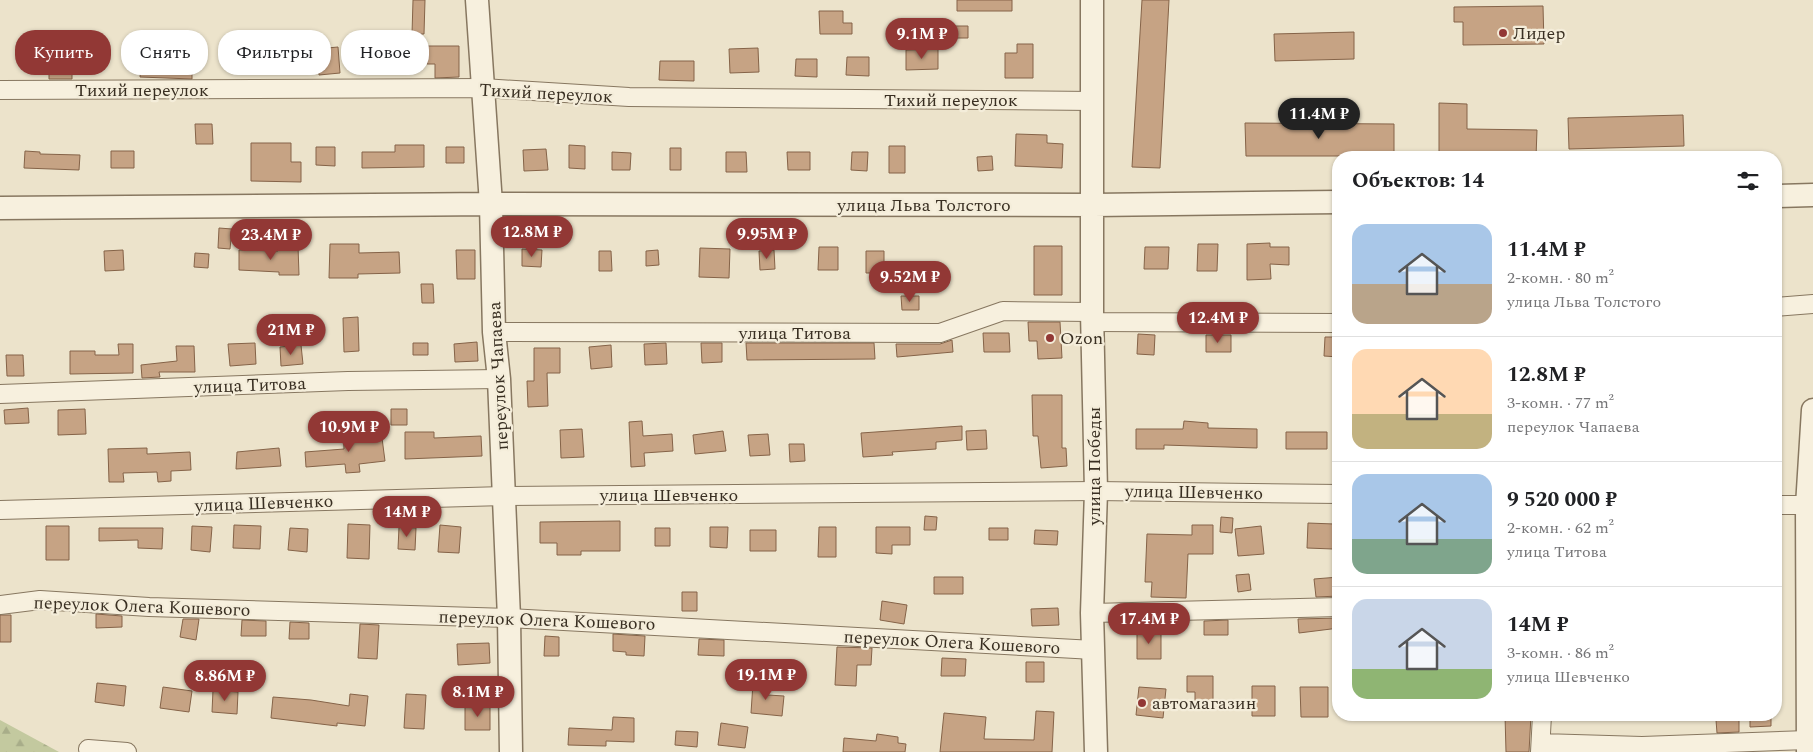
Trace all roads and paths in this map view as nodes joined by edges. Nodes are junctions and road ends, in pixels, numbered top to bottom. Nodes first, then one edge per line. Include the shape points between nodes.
1 (477, 0) edge
2 (1092, 0) edge
3 (483, 88) junction
4 (0, 90) edge
5 (1093, 101) junction
6 (1782, 196) edge
7 (1813, 196) edge
8 (1332, 202) edge
9 (491, 204) junction
10 (1094, 205) junction
11 (0, 208) edge
12 (1813, 304) edge
13 (1782, 306) edge
14 (1092, 317) junction
15 (1332, 323) edge
16 (494, 332) junction
17 (499, 379) junction
18 (0, 394) edge
19 (1813, 410) edge
20 (1096, 491) junction
21 (1332, 494) edge
22 (504, 496) junction
23 (1782, 505) edge
24 (1810, 506) edge
25 (0, 510) edge
26 (0, 605) edge
27 (1332, 607) edge
28 (1092, 612) junction
29 (509, 618) junction
30 (1094, 650) junction
31 (1542, 721) edge
32 (1808, 746) edge
33 (1541, 748) edge
34 (88, 749) dead end
35 (1642, 749) edge
36 (127, 752) edge
37 (511, 752) edge
38 (1096, 752) edge

1 - 3 street, переулок Чапаева
2 - 5 street, улица Победы
3 - 4 street, Тихий переулок
3 - 5 street, Тихий переулок via 629,97
3 - 9 street, переулок Чапаева
5 - 10 street, улица Победы
6 - 7 street
8 - 10 street, улица Льва Толстого
9 - 10 street, улица Льва Толстого
9 - 11 street, улица Льва Толстого
9 - 16 street, переулок Чапаева
10 - 14 street, улица Победы
12 - 13 street
14 - 15 street, улица Титова
14 - 16 street, улица Титова via 1003,311 940,334
14 - 20 street, улица Победы
16 - 17 street, переулок Чапаева
17 - 18 street, улица Титова via 348,381
17 - 22 street, переулок Чапаева
19 - 24 street
20 - 21 street, улица Шевченко
20 - 22 street, улица Шевченко
20 - 28 street, улица Победы
22 - 25 street, улица Шевченко
22 - 29 street, переулок Чапаева
23 - 24 street
24 - 32 street
26 - 29 street, переулок Олега Кошевого via 40,600 149,607
27 - 28 street
28 - 30 street, улица Победы
29 - 30 street, переулок Олега Кошевого
29 - 37 street, переулок Чапаева
30 - 38 street, улица Победы
31 - 33 street
32 - 35 street
33 - 35 street
34 - 36 street

